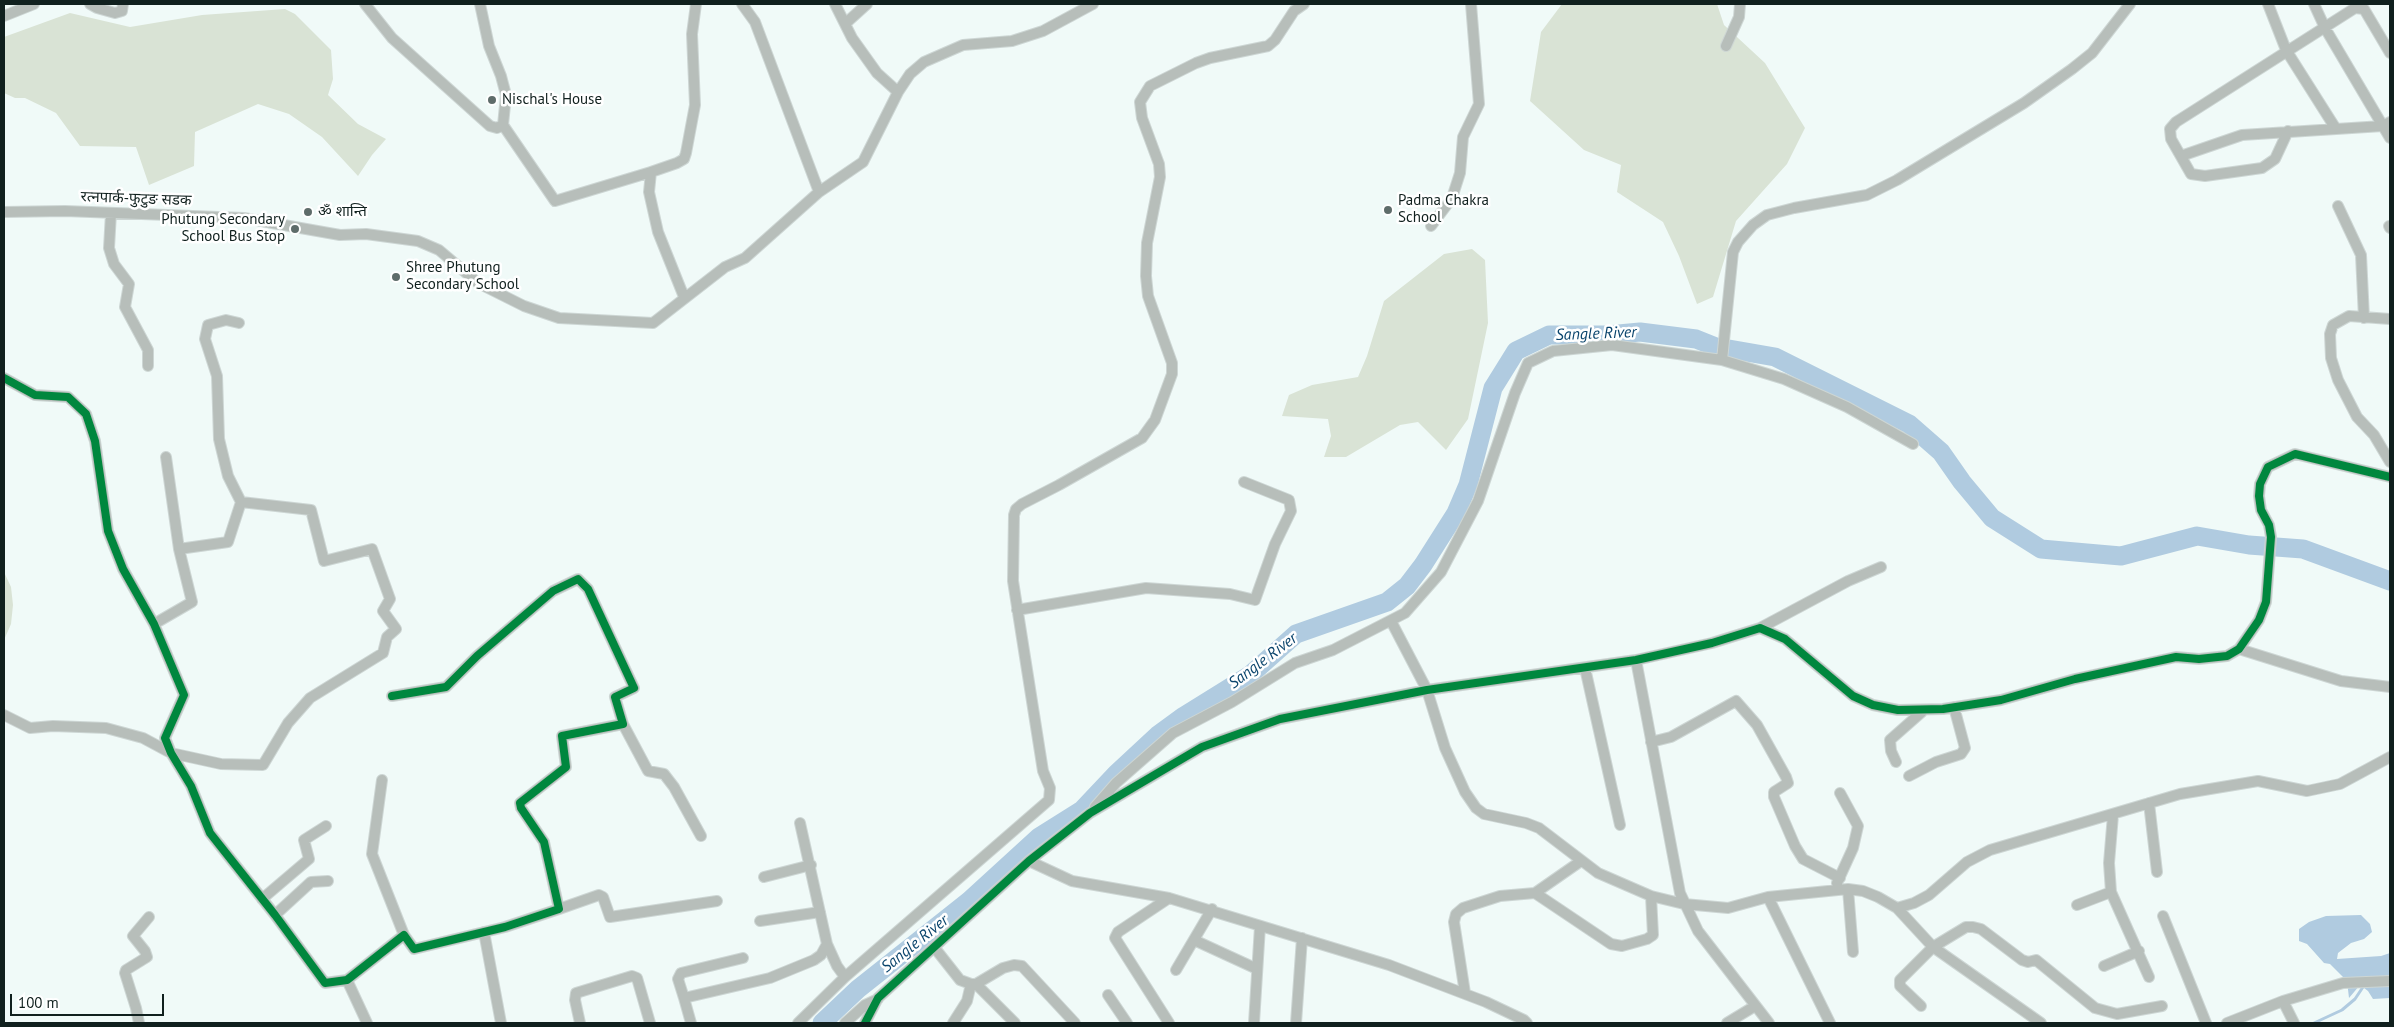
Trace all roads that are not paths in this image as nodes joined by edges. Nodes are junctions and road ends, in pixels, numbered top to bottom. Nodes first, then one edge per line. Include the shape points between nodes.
1 (34, 4) edge
2 (90, 4) edge
3 (124, 4) edge
4 (365, 4) edge
5 (480, 4) edge
6 (696, 4) edge
7 (742, 4) edge
8 (835, 4) edge
9 (867, 4) edge
10 (1093, 4) edge
11 (1304, 4) edge
12 (1471, 4) edge
13 (1740, 4) edge
14 (2130, 4) edge
15 (2268, 4) edge
16 (2314, 4) edge
17 (4, 16) edge
18 (846, 23) junction
19 (2325, 28) junction
20 (1726, 46) dead end
21 (2286, 50) junction
22 (2390, 53) edge
23 (898, 92) junction
24 (2387, 124) edge
25 (503, 126) junction
26 (2336, 129) junction
27 (2288, 131) junction
28 (2390, 138) edge
29 (2181, 156) junction
30 (651, 172) junction
31 (819, 192) junction
32 (2338, 206) dead end
33 (4, 212) edge
34 (111, 213) junction
35 (1431, 226) dead end
36 (684, 297) junction
37 (2364, 318) junction
38 (2390, 319) edge
39 (239, 323) dead end
40 (1722, 360) junction
41 (148, 366) dead end
42 (4, 378) edge
43 (1913, 444) dead end
44 (166, 457) dead end
45 (2390, 462) edge
46 (2390, 477) edge
47 (1244, 482) dead end
48 (240, 502) junction
49 (179, 549) junction
50 (1881, 567) dead end
51 (1017, 610) junction
52 (1391, 621) junction
53 (154, 624) junction
54 (1760, 628) junction
55 (2239, 649) junction
56 (1636, 660) junction
57 (1585, 668) junction
58 (2390, 687) edge
59 (1427, 690) junction
60 (392, 696) dead end
61 (1954, 707) junction
62 (1924, 710) junction
63 (4, 715) edge
64 (623, 724) junction
65 (1651, 742) junction
66 (171, 753) junction
67 (2390, 757) edge
68 (1896, 762) dead end
69 (1909, 776) dead end
70 (382, 780) dead end
71 (1840, 792) dead end
72 (2149, 803) junction
73 (1090, 813) junction
74 (2113, 815) junction
75 (800, 823) dead end
76 (326, 826) dead end
77 (1620, 826) dead end
78 (701, 836) dead end
79 (1029, 861) junction
80 (1581, 861) junction
81 (811, 865) junction
82 (2157, 872) dead end
83 (764, 876) dead end
84 (1840, 878) junction
85 (328, 881) dead end
86 (1848, 889) junction
87 (1833, 891) junction
88 (2111, 892) junction
89 (1535, 894) junction
90 (1650, 896) junction
91 (1768, 897) junction
92 (1169, 898) junction
93 (262, 899) junction
94 (717, 902) dead end
95 (1684, 904) junction
96 (2077, 905) dead end
97 (559, 908) junction
98 (1897, 908) junction
99 (1212, 910) junction
100 (820, 912) junction
101 (276, 915) junction
102 (2163, 916) dead end
103 (149, 917) dead end
104 (760, 921) dead end
105 (1260, 926) junction
106 (484, 932) junction
107 (404, 935) junction
108 (1302, 938) junction
109 (1194, 940) junction
110 (827, 944) junction
111 (1933, 947) junction
112 (934, 948) junction
113 (2138, 951) junction
114 (1853, 952) dead end
115 (743, 958) dead end
116 (2104, 966) dead end
117 (1257, 969) junction
118 (1176, 970) dead end
119 (845, 977) junction
120 (2149, 977) dead end
121 (347, 980) junction
122 (2390, 981) edge
123 (973, 984) junction
124 (1465, 994) junction
125 (1108, 995) dead end
126 (684, 998) junction
127 (878, 998) junction
128 (2283, 1001) junction
129 (1755, 1006) junction
130 (1921, 1006) dead end
131 (2162, 1006) dead end
132 (139, 1023) edge
133 (367, 1023) edge
134 (501, 1023) edge
135 (580, 1023) edge
136 (650, 1023) edge
137 (691, 1023) edge
138 (798, 1023) edge
139 (845, 1023) edge
140 (865, 1023) edge
141 (953, 1023) edge
142 (1015, 1023) edge
143 (1075, 1023) edge
144 (1127, 1023) edge
145 (1169, 1023) edge
146 (1254, 1023) edge
147 (1296, 1023) edge
148 (1527, 1023) edge
149 (1727, 1023) edge
150 (1769, 1023) edge
151 (1830, 1023) edge
152 (2041, 1023) edge
153 (2206, 1023) edge
154 (2227, 1023) edge
155 (2294, 1023) edge

1 - 17 street
2 - 3 street via 115,13 122,11
4 - 25 street via 392,38 490,126
5 - 25 street via 489,46 506,96
6 - 30 street via 692,34 695,105 686,153 684,159 677,163
7 - 31 street via 755,22
8 - 18 street
9 - 18 street
10 - 23 street, रत्नपार्क-फुटुङ सडक via 1043,31 1012,42 962,45 924,62 910,74
11 - 51 street via 1294,11 1268,46 1196,63 1162,79 1144,93 1140,102 1142,118 1159,164 1160,177 1147,243 1147,290 1172,363 1172,374 1155,420 1142,438 1016,509 1012,581
12 - 35 street via 1479,104 1463,137 1460,173 1452,198
13 - 20 street via 1739,17
14 - 40 street via 2092,53 2072,69 2024,103 1897,180 1867,195 1785,210 1767,215 1753,225 1734,252
15 - 21 street
16 - 19 street
18 - 23 street via 852,38 877,73
19 - 21 street
19 - 22 street via 2359,7 2364,9
19 - 24 street
21 - 26 street
21 - 29 street via 2176,122 2170,129
23 - 31 street, रत्नपार्क-फुटुङ सडक via 863,162
24 - 26 street
24 - 28 street
25 - 30 street via 555,201
26 - 27 street
27 - 29 street via 2242,135
27 - 29 street via 2275,158 2262,168 2205,176 2191,174
30 - 36 street via 649,192 658,232
31 - 36 street, रत्नपार्क-फुटुङ सडक via 745,258 725,267
32 - 37 street via 2361,255
33 - 34 street, रत्नपार्क-फुटुङ सडक
34 - 36 street, रत्नपार्क-फुटुङ सडक via 244,218 340,236 366,234 418,241 438,250 478,284 559,318 653,323
34 - 41 street via 109,248 114,264 129,284 125,307 148,350
37 - 38 street
37 - 45 street via 2349,316 2333,325 2331,358 2357,417 2374,435
39 - 48 street via 226,320 208,325 204,339 217,376 219,439 228,476
40 - 43 street via 1784,379 1847,407
40 - 52 street via 1612,346 1553,351 1528,363 1478,501 1441,572 1405,614
42 - 53 street via 35,395 68,397 86,414 95,441 108,531 122,569
44 - 49 street
46 - 55 street via 2295,454 2268,466 2258,496 2270,537 2266,602 2259,620
47 - 51 street via 1289,500 1291,511 1275,544 1256,600 1230,594 1146,588
48 - 49 street via 228,542
48 - 66 street via 311,510 324,561 372,549 390,599 384,610 396,629 387,636 383,654 310,698 288,723 262,764 221,764
49 - 53 street via 192,602
50 - 54 street
51 - 119 street via 1043,771 1050,788 1049,800
52 - 59 street
52 - 73 street via 1334,650 1294,663 1232,702 1173,733 1116,783
53 - 66 street via 184,695 165,738
54 - 56 street via 1712,643
54 - 62 street via 1785,639 1853,696 1873,705 1898,710
55 - 58 street via 2341,681
55 - 61 street via 2227,656 2176,657 2075,679 2001,700
56 - 57 street
56 - 65 street
57 - 59 street
57 - 77 street
59 - 73 street via 1280,719 1202,746
59 - 80 street via 1445,748 1476,808 1484,814 1539,828
60 - 64 street via 446,687 553,591 578,579 588,589 634,688 615,697
61 - 62 street
61 - 69 street via 1966,748 1961,754
62 - 68 street via 1890,740
63 - 66 street via 30,728 106,728 143,738
64 - 78 street via 648,771 664,774
64 - 97 street via 562,736 566,767 520,803 544,842
65 - 84 street via 1671,737 1736,701 1758,725 1786,776 1788,782 1774,792 1774,797 1794,846 1803,859
65 - 95 street
66 - 93 street via 191,786 210,833
67 - 72 street via 2340,784 2307,791 2258,782 2238,783
70 - 107 street via 372,854
71 - 84 street via 1858,826
72 - 74 street
72 - 82 street
73 - 79 street
74 - 88 street via 2109,863
74 - 98 street via 1990,850 1967,862 1929,894
75 - 81 street
76 - 93 street via 304,840 309,859
79 - 92 street via 1072,881
79 - 112 street
80 - 89 street
80 - 90 street via 1598,873
81 - 83 street
81 - 100 street
84 - 87 street
85 - 101 street via 312,882
86 - 87 street
86 - 98 street via 1871,894
86 - 114 street
87 - 91 street
88 - 96 street
88 - 113 street
89 - 90 street via 1611,944 1622,946 1653,935
89 - 124 street via 1500,896 1463,908 1456,914 1454,922
90 - 95 street
91 - 95 street via 1728,908
91 - 151 street
92 - 99 street
92 - 145 street via 1118,932 1115,938
93 - 101 street
94 - 97 street via 610,917 603,897 599,895
95 - 129 street via 1698,931
97 - 106 street
98 - 111 street
99 - 105 street
99 - 109 street
100 - 104 street
100 - 110 street
101 - 121 street via 323,982
102 - 153 street
103 - 132 street via 132,936 146,951 146,957 125,974
105 - 108 street
105 - 117 street
106 - 107 street via 414,949
106 - 134 street
107 - 121 street
108 - 124 street via 1389,965
108 - 147 street
109 - 117 street
109 - 118 street
110 - 119 street
110 - 126 street via 814,960 770,978
111 - 130 street via 1900,980 1900,986
111 - 131 street via 1966,927 1981,929 2022,960 2036,960 2095,1008 2117,1014
111 - 152 street
112 - 123 street via 960,980
112 - 127 street
113 - 116 street
113 - 120 street
115 - 126 street via 682,973 678,979
117 - 146 street
119 - 138 street
121 - 133 street
122 - 128 street via 2343,983
123 - 141 street
123 - 142 street
123 - 143 street via 1002,968 1014,964 1022,966
124 - 148 street
125 - 144 street
126 - 137 street
127 - 139 street
127 - 140 street
128 - 154 street
128 - 155 street
129 - 149 street
129 - 150 street
135 - 136 street via 576,993 632,976 637,978

